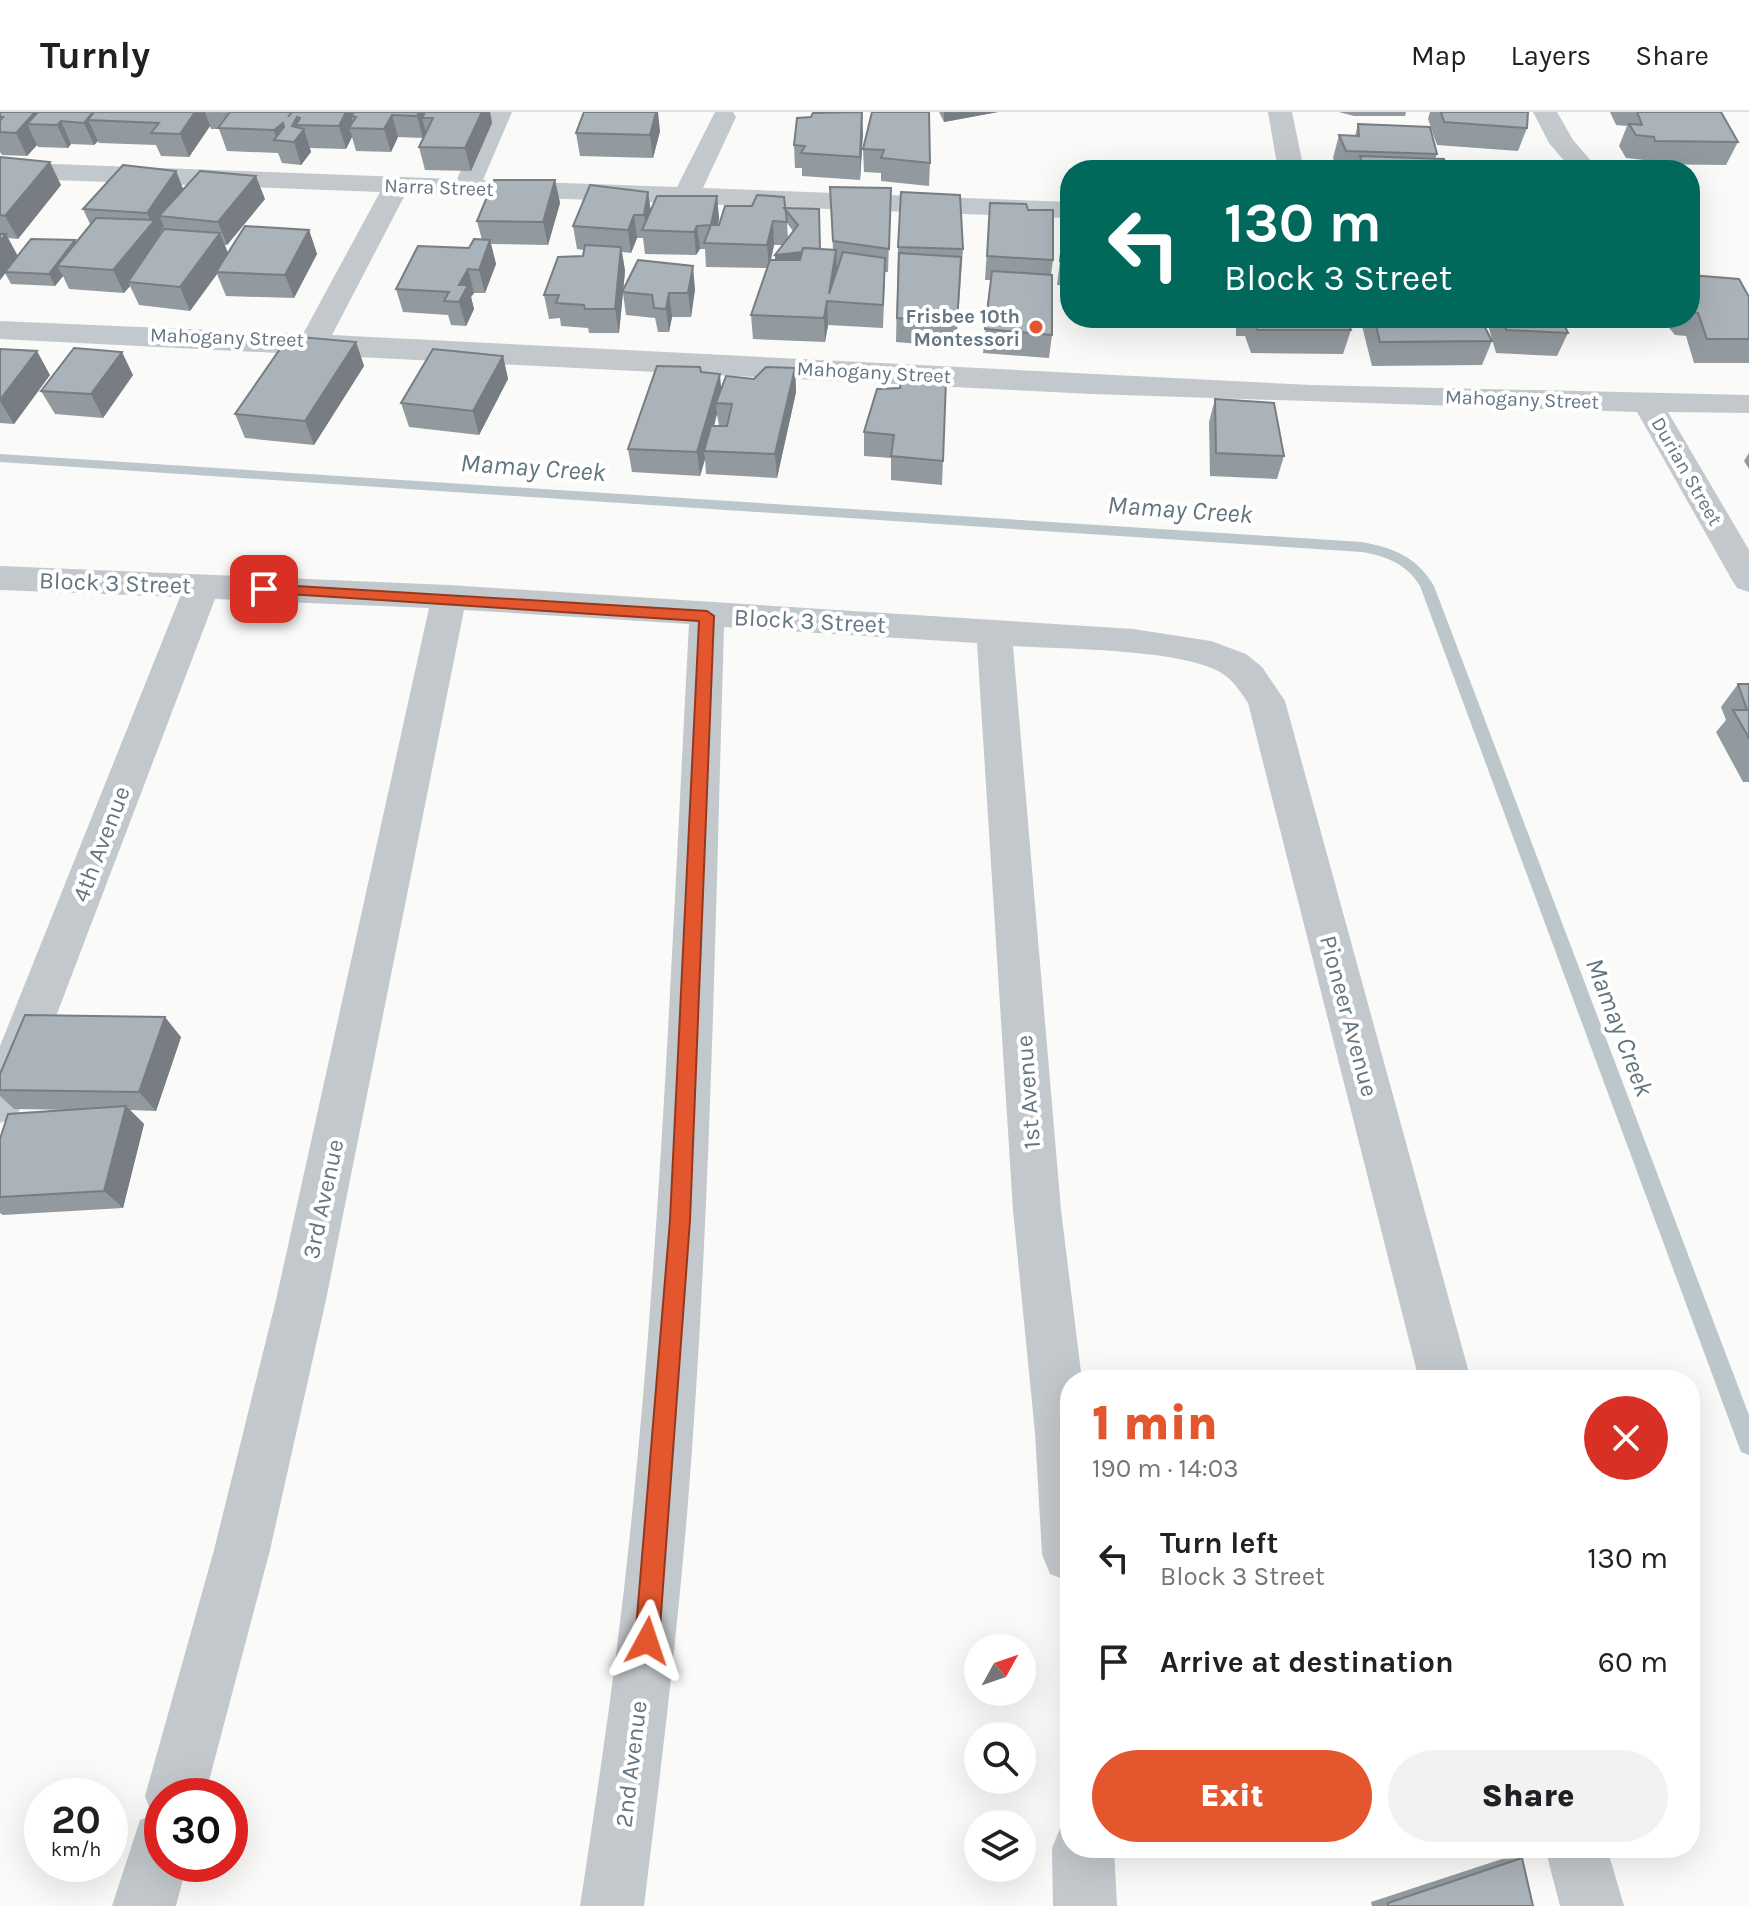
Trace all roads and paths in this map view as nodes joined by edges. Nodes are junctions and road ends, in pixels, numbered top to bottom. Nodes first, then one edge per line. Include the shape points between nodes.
1 (500, 112) edge
2 (1280, 112) edge
3 (1545, 112) edge
4 (724, 117) dead end
5 (1289, 160) edge
6 (1577, 160) edge
7 (0, 170) edge
8 (396, 186) junction
9 (466, 188) junction
10 (688, 193) junction
11 (1060, 210) edge
12 (0, 330) edge
13 (314, 341) junction
14 (1648, 404) junction
15 (1749, 404) edge
16 (0, 578) edge
17 (1749, 580) edge
18 (202, 586) junction
19 (449, 597) junction
20 (707, 616) junction
21 (994, 630) junction
22 (1233, 663) joint
23 (0, 1103) edge
24 (1442, 1370) edge
25 (1060, 1415) edge
26 (180, 1778) edge
27 (1083, 1858) edge
28 (1579, 1858) edge
29 (151, 1882) edge
30 (144, 1906) edge
31 (612, 1906) edge
32 (1085, 1906) edge
33 (1592, 1906) edge

1 - 9 street
2 - 5 street
3 - 6 street
4 - 10 street
7 - 8 street, Narra Street
8 - 9 street, Narra Street
8 - 13 street
9 - 10 street, Narra Street
10 - 11 street, Narra Street
12 - 13 street, Mahogany Street
13 - 14 street, Mahogany Street via 1026,381
14 - 15 street, Mahogany Street
14 - 17 street, Durian Street
16 - 18 street, Block 3 Street
18 - 19 street, Block 3 Street
18 - 23 street, 4th Avenue
19 - 20 street, Block 3 Street
19 - 26 street, 3rd Avenue via 301,1300 242,1550
20 - 21 street, Block 3 Street
20 - 31 street, 2nd Avenue via 666,1424 647,1641
21 - 22 street, Block 3 Street via 1171,645
21 - 25 street, 1st Avenue via 1037,1210
22 - 24 street, Pioneer Avenue via 1266,701
27 - 32 street
28 - 33 street
29 - 30 street

